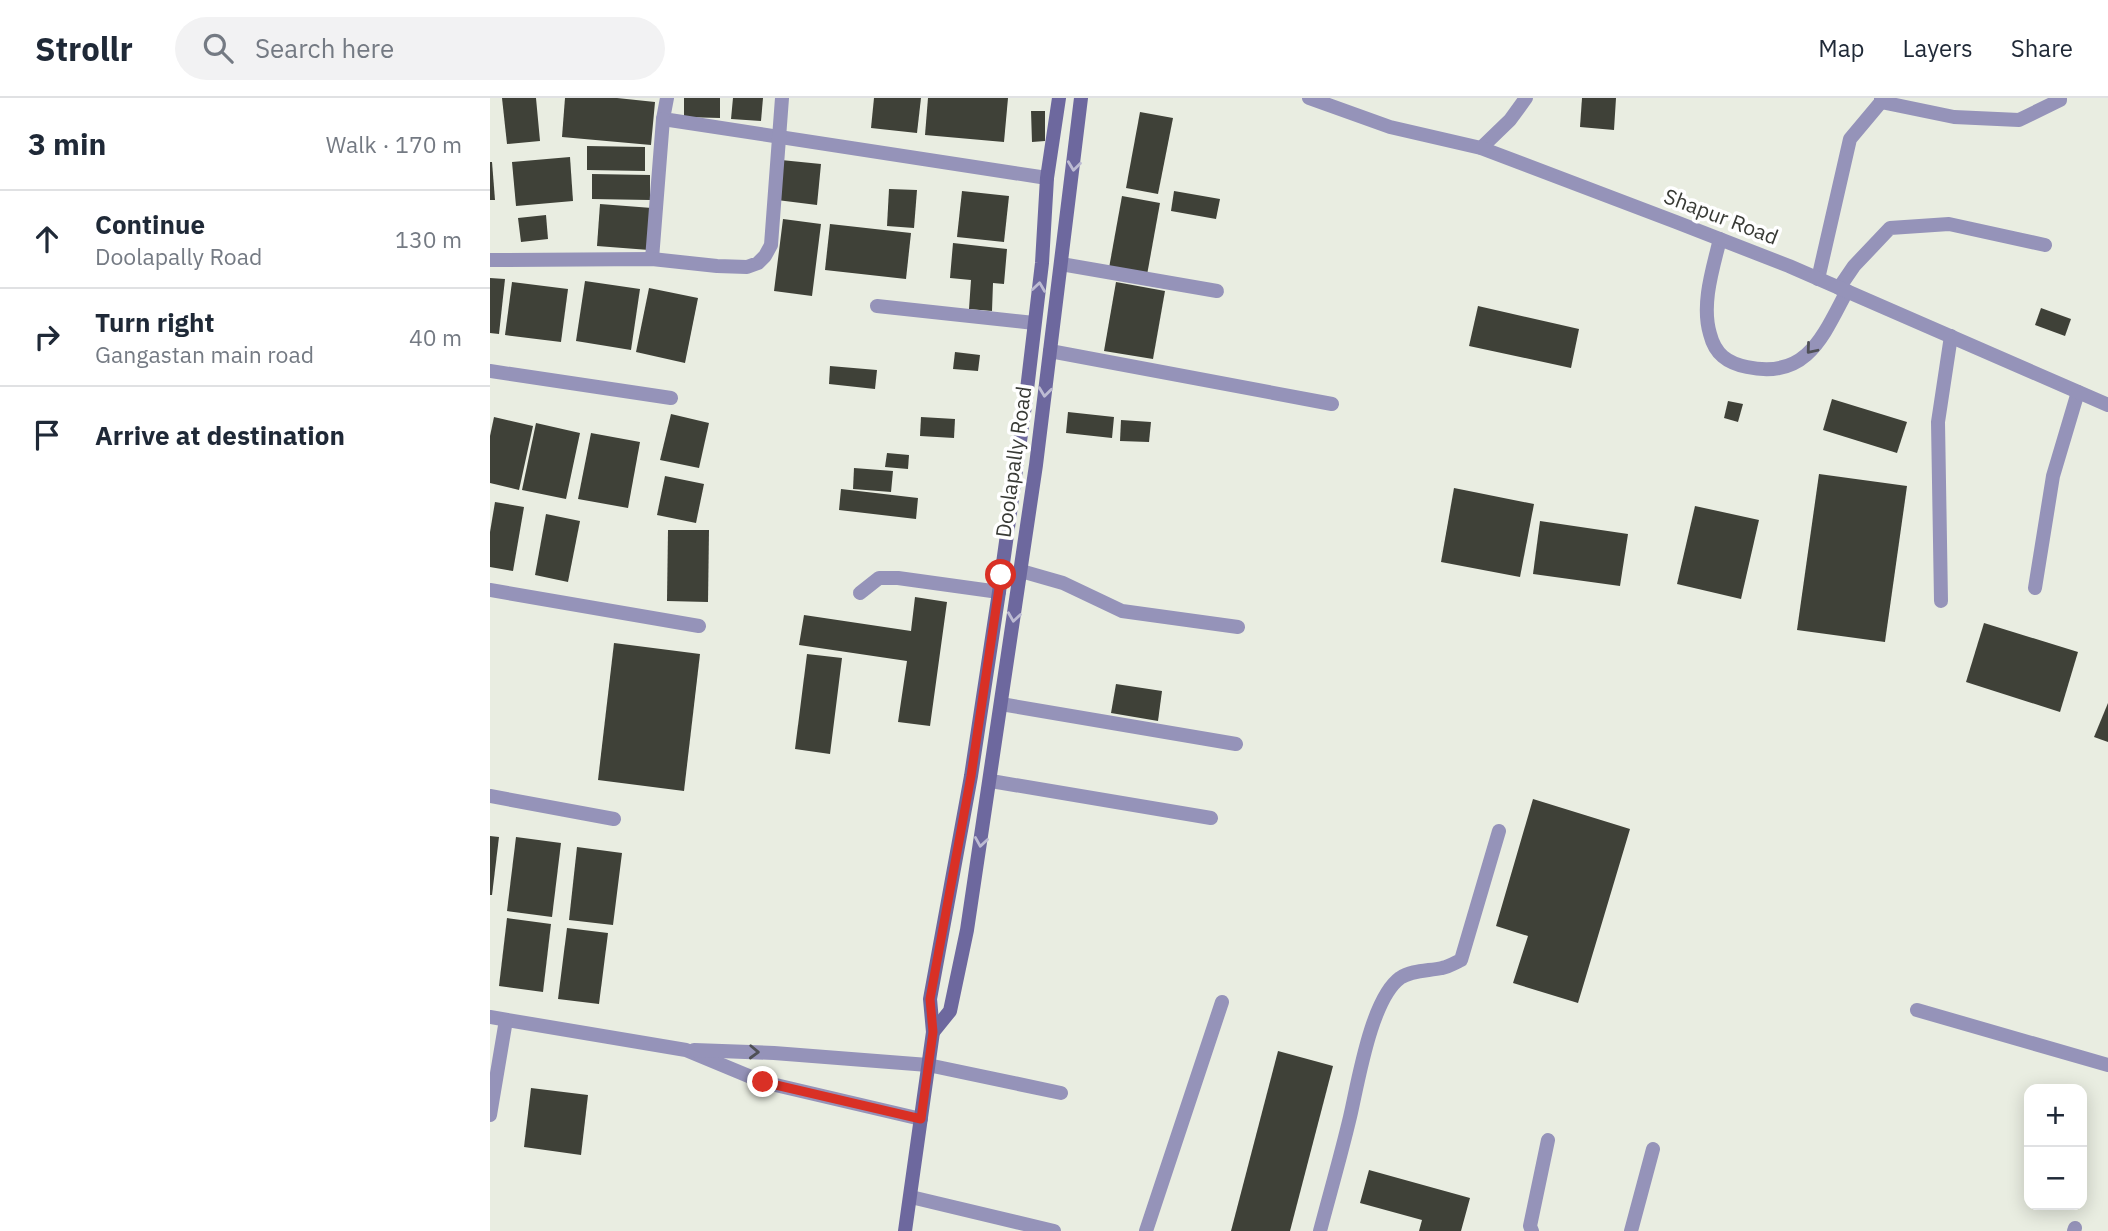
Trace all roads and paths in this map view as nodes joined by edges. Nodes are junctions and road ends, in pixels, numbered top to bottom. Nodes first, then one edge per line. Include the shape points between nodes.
1 (667, 98) edge
2 (782, 98) edge
3 (1059, 98) edge
4 (1082, 98) edge
5 (1309, 98) edge
6 (1526, 98) edge
7 (2060, 98) edge
8 (1881, 100) edge
9 (663, 119) junction
10 (780, 138) junction
11 (1480, 149) junction
12 (1047, 178) junction
13 (1720, 239) junction
14 (2045, 245) dead end
15 (652, 258) junction
16 (490, 260) edge
17 (1061, 264) junction
18 (1818, 279) junction
19 (1843, 290) junction
20 (1217, 291) dead end
21 (877, 306) dead end
22 (1034, 323) junction
23 (1951, 336) junction
24 (1050, 351) junction
25 (490, 371) edge
26 (2078, 392) junction
27 (671, 398) dead end
28 (1332, 404) dead end
29 (2108, 405) edge
30 (1021, 571) junction
31 (2035, 588) dead end
32 (490, 590) edge
33 (999, 592) junction
34 (860, 593) dead end
35 (1941, 600) dead end
36 (699, 626) dead end
37 (1238, 627) dead end
38 (1001, 704) junction
39 (1236, 744) dead end
40 (990, 781) junction
41 (490, 796) edge
42 (1211, 818) dead end
43 (614, 819) dead end
44 (1499, 831) dead end
45 (1222, 1002) dead end
46 (1917, 1010) dead end
47 (490, 1017) edge
48 (506, 1020) junction
49 (933, 1032) junction
50 (685, 1050) junction
51 (928, 1065) junction
52 (2108, 1065) edge
53 (1061, 1093) dead end
54 (490, 1115) edge
55 (921, 1119) junction
56 (1548, 1140) dead end
57 (1653, 1149) dead end
58 (911, 1197) junction
59 (905, 1231) edge
60 (1054, 1231) edge
61 (1146, 1231) edge
62 (1320, 1231) edge
63 (1532, 1231) edge
64 (1631, 1231) edge

1 - 9 street
2 - 10 street
3 - 12 main road, Doolapally Road
4 -> 17 main road, Doolapally Road
5 - 11 street, Shapur Road via 1390,127
6 - 11 street
7 - 8 street via 2019,120 1954,117
8 - 18 street via 1850,139
9 - 10 street
9 - 15 street
10 - 12 street
10 - 15 street via 771,245 758,263 717,266
11 - 13 street, Shapur Road
22 -> 12 main road, Doolapally Road
13 - 18 street, Shapur Road
19 -> 13 street via 1828,328 1804,358 1773,370 1733,364 1716,351 1709,332 1709,289
14 - 19 street via 1949,224 1890,228 1854,266
15 - 16 street
17 - 20 street
17 - 24 main road, Doolapally Road
18 - 19 street, Shapur Road
19 - 23 street, Shapur Road
21 - 22 street
22 - 33 main road, Doolapally Road
23 - 26 street, Shapur Road
23 - 35 street via 1938,422
24 - 28 street
24 -> 30 main road, Doolapally Road
25 - 27 street
26 - 29 street, Shapur Road
26 - 31 street via 2053,476
30 - 37 street via 1063,583 1122,611
30 -> 38 main road, Doolapally Road
32 - 36 street
33 - 34 street via 879,578
33 - 49 main road, Doolapally Road via 930,999
38 - 39 street
38 - 40 main road, Doolapally Road
40 - 42 street
40 -> 49 main road, Doolapally Road via 950,1011
41 - 43 street
44 - 62 street via 1461,960 1401,978 1388,991 1358,1075
45 - 61 street
46 - 52 street
47 - 48 street
48 - 50 street
48 - 54 street
49 - 51 main road, Doolapally Road
50 -> 51 street
50 - 55 street via 763,1082
51 - 53 street
51 - 55 main road, Doolapally Road
55 - 58 main road, Doolapally Road
56 - 63 street
57 - 64 street
58 - 59 main road, Doolapally Road
58 - 60 street

